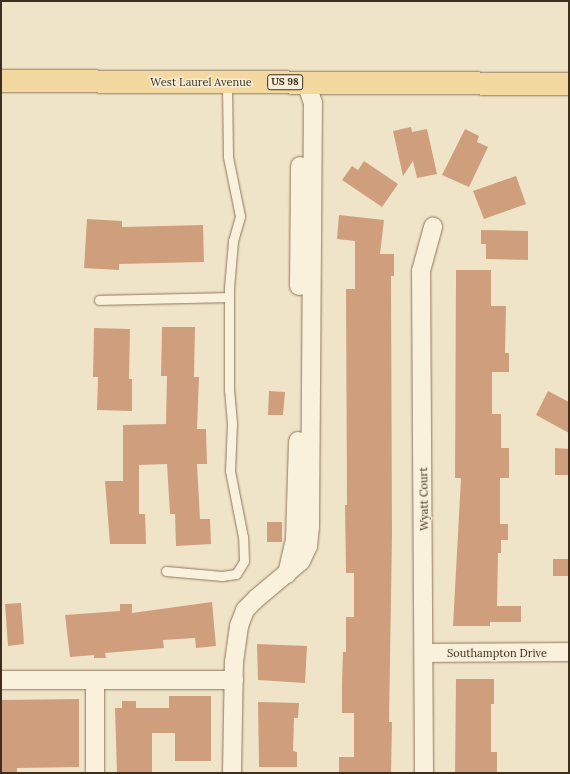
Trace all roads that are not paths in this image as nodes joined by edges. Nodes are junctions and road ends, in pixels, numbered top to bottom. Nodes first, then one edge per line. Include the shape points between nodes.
1 (1, 81) edge
2 (227, 82) junction
3 (306, 83) junction
4 (569, 84) edge
5 (433, 227) dead end
6 (228, 298) junction
7 (99, 300) dead end
8 (166, 571) dead end
9 (569, 652) edge
10 (425, 653) junction
11 (1, 680) edge
12 (95, 680) junction
13 (234, 680) junction
14 (95, 773) edge
15 (232, 773) edge
16 (424, 773) edge

1 - 2 main road, West Laurel Avenue / US 98
2 - 3 main road, West Laurel Avenue / US 98
2 - 6 lane via 228,157 240,216 233,241
3 - 4 main road, West Laurel Avenue / US 98
3 - 13 street via 313,103 308,546 301,561 245,610 239,626
5 - 10 street, Wyatt Court via 422,271
6 - 7 lane
6 - 8 lane via 232,423 230,471 243,537 244,561 236,574 222,576
9 - 10 street, Southampton Drive
10 - 16 street, Wyatt Court
11 - 12 street
12 - 13 street
12 - 14 street
13 - 15 street

